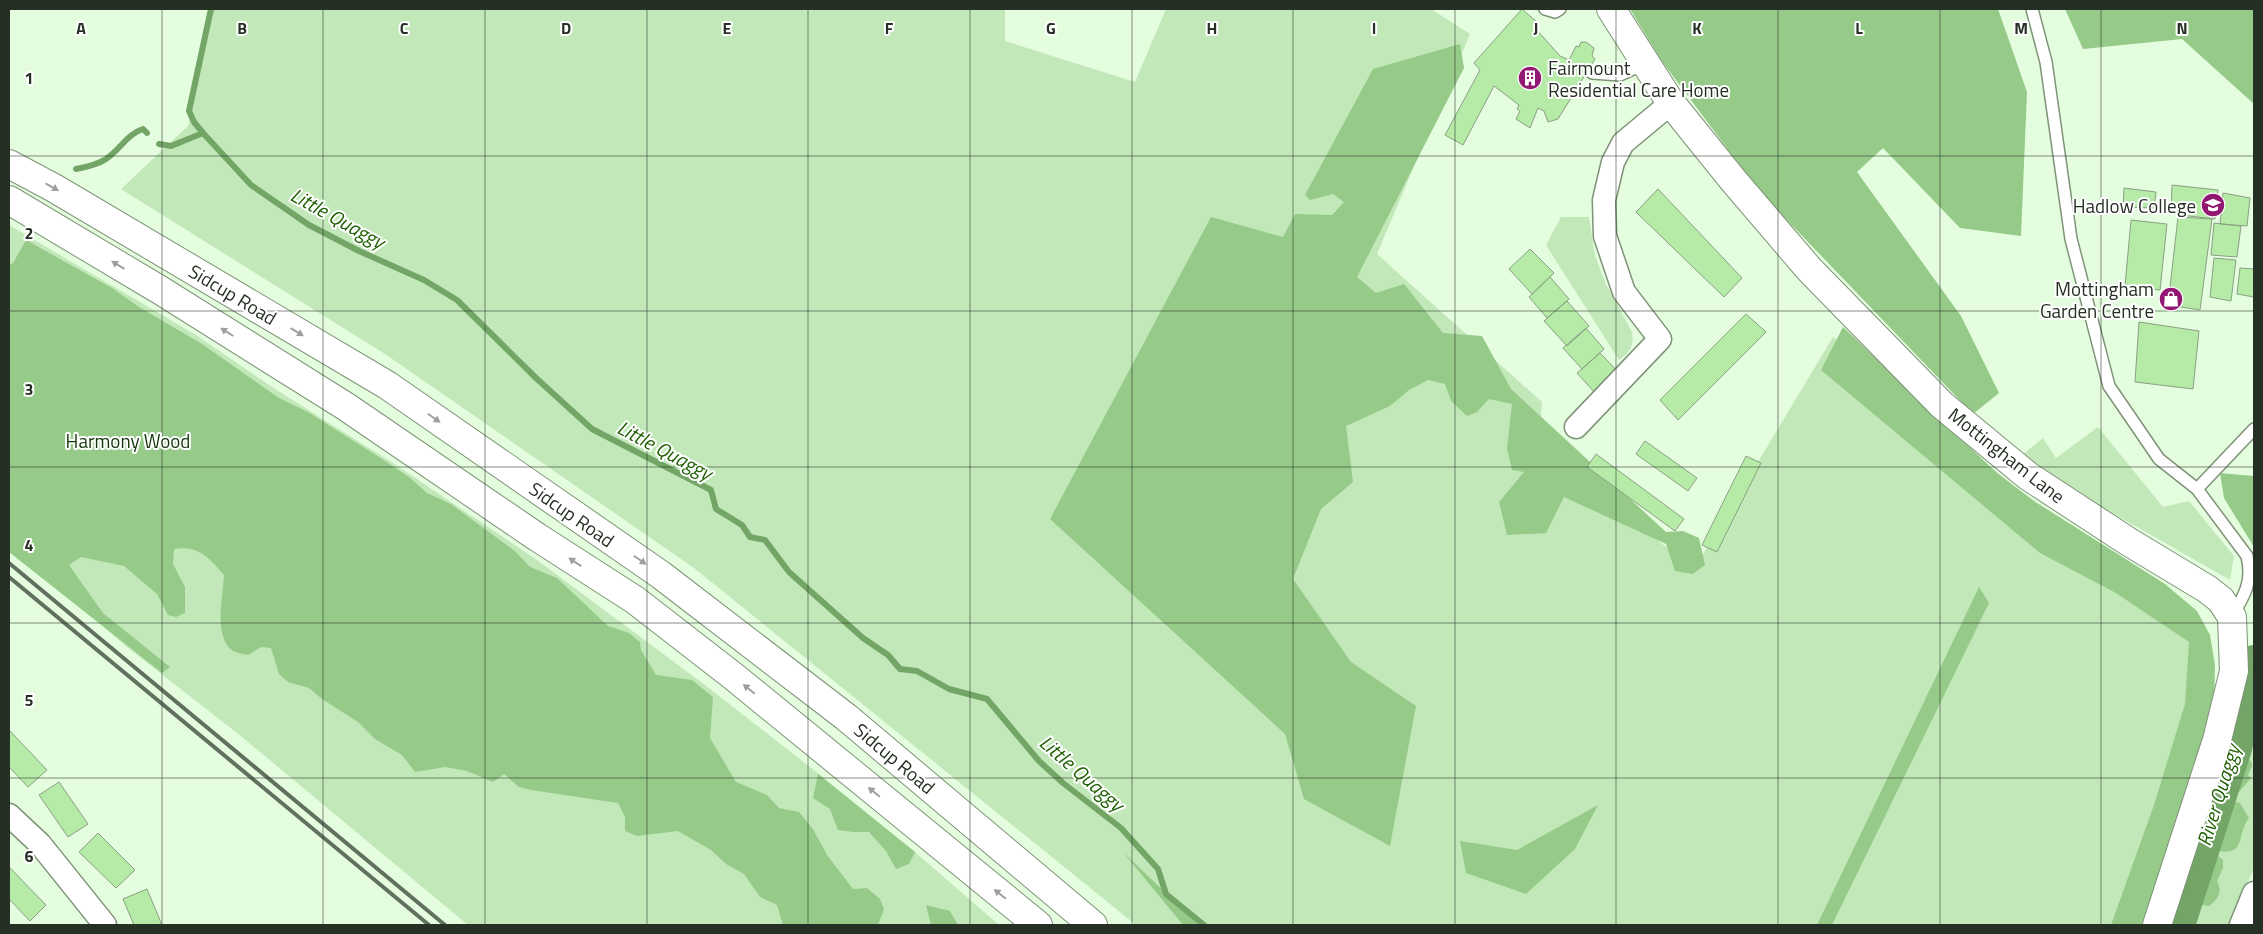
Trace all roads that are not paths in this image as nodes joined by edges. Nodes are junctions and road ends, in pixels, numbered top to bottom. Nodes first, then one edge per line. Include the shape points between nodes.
1 (1545, 9) edge
2 (1560, 9) edge
3 (1611, 9) edge
4 (2032, 9) edge
5 (1644, 64) junction
6 (1592, 72) dead end
7 (1671, 103) junction
8 (9, 164) edge
9 (9, 200) edge
10 (1576, 427) dead end
11 (2254, 429) edge
12 (2197, 489) junction
13 (2243, 617) edge
14 (9, 816) edge
15 (2254, 893) edge
16 (105, 925) edge
17 (1038, 925) edge
18 (1093, 925) edge
19 (2157, 925) edge
20 (2241, 925) edge

1 - 2 lane via 1555,12
3 - 5 main road, Mottingham Lane
4 - 12 lane via 2046,62 2071,239 2109,386 2159,459
5 - 6 lane via 1620,75
5 - 7 main road, Mottingham Lane
7 - 10 street via 1623,143 1614,162 1604,200 1605,236 1624,292 1660,339
7 - 13 main road, Mottingham Lane via 1809,269 1942,405 2028,476 2207,589
8 -> 18 main road, Sidcup Road via 387,386 661,575 846,717
17 -> 9 main road, Sidcup Road via 635,600 345,406
11 - 12 lane
12 - 13 lane via 2247,556 2248,586
13 - 19 main road via 2216,747
14 - 16 street via 40,844
15 - 20 street

